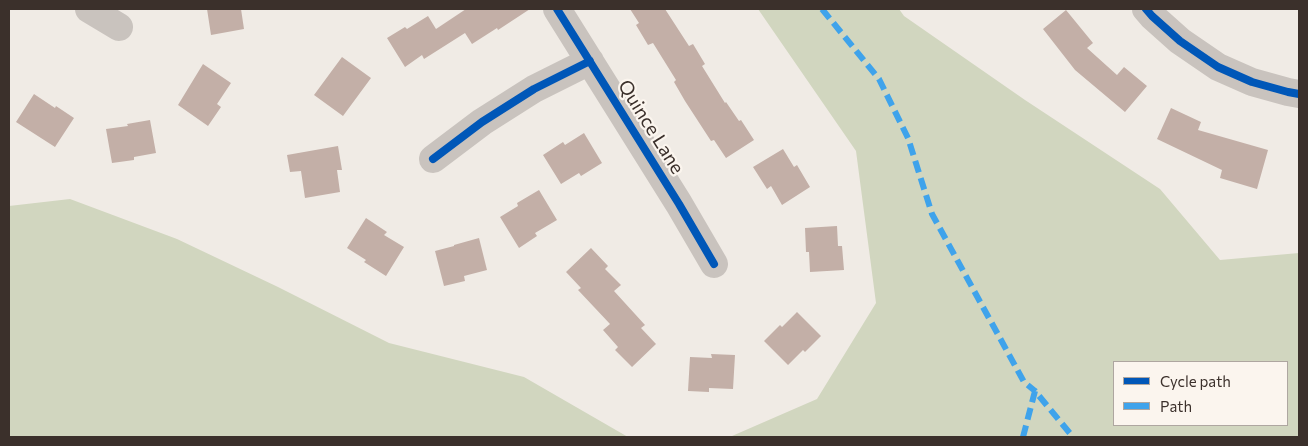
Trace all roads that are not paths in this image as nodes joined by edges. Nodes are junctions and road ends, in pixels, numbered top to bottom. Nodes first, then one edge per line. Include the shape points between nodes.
1 (90, 9) edge
2 (557, 9) edge
3 (1146, 9) edge
4 (119, 27) dead end
5 (590, 61) junction
6 (1299, 94) edge
7 (434, 159) dead end
8 (714, 264) dead end

1 - 4 street
2 - 5 street, Quince Lane
3 - 6 street via 1180,42 1218,67 1252,82
5 - 7 street via 526,94 482,122
5 - 8 street, Quince Lane

